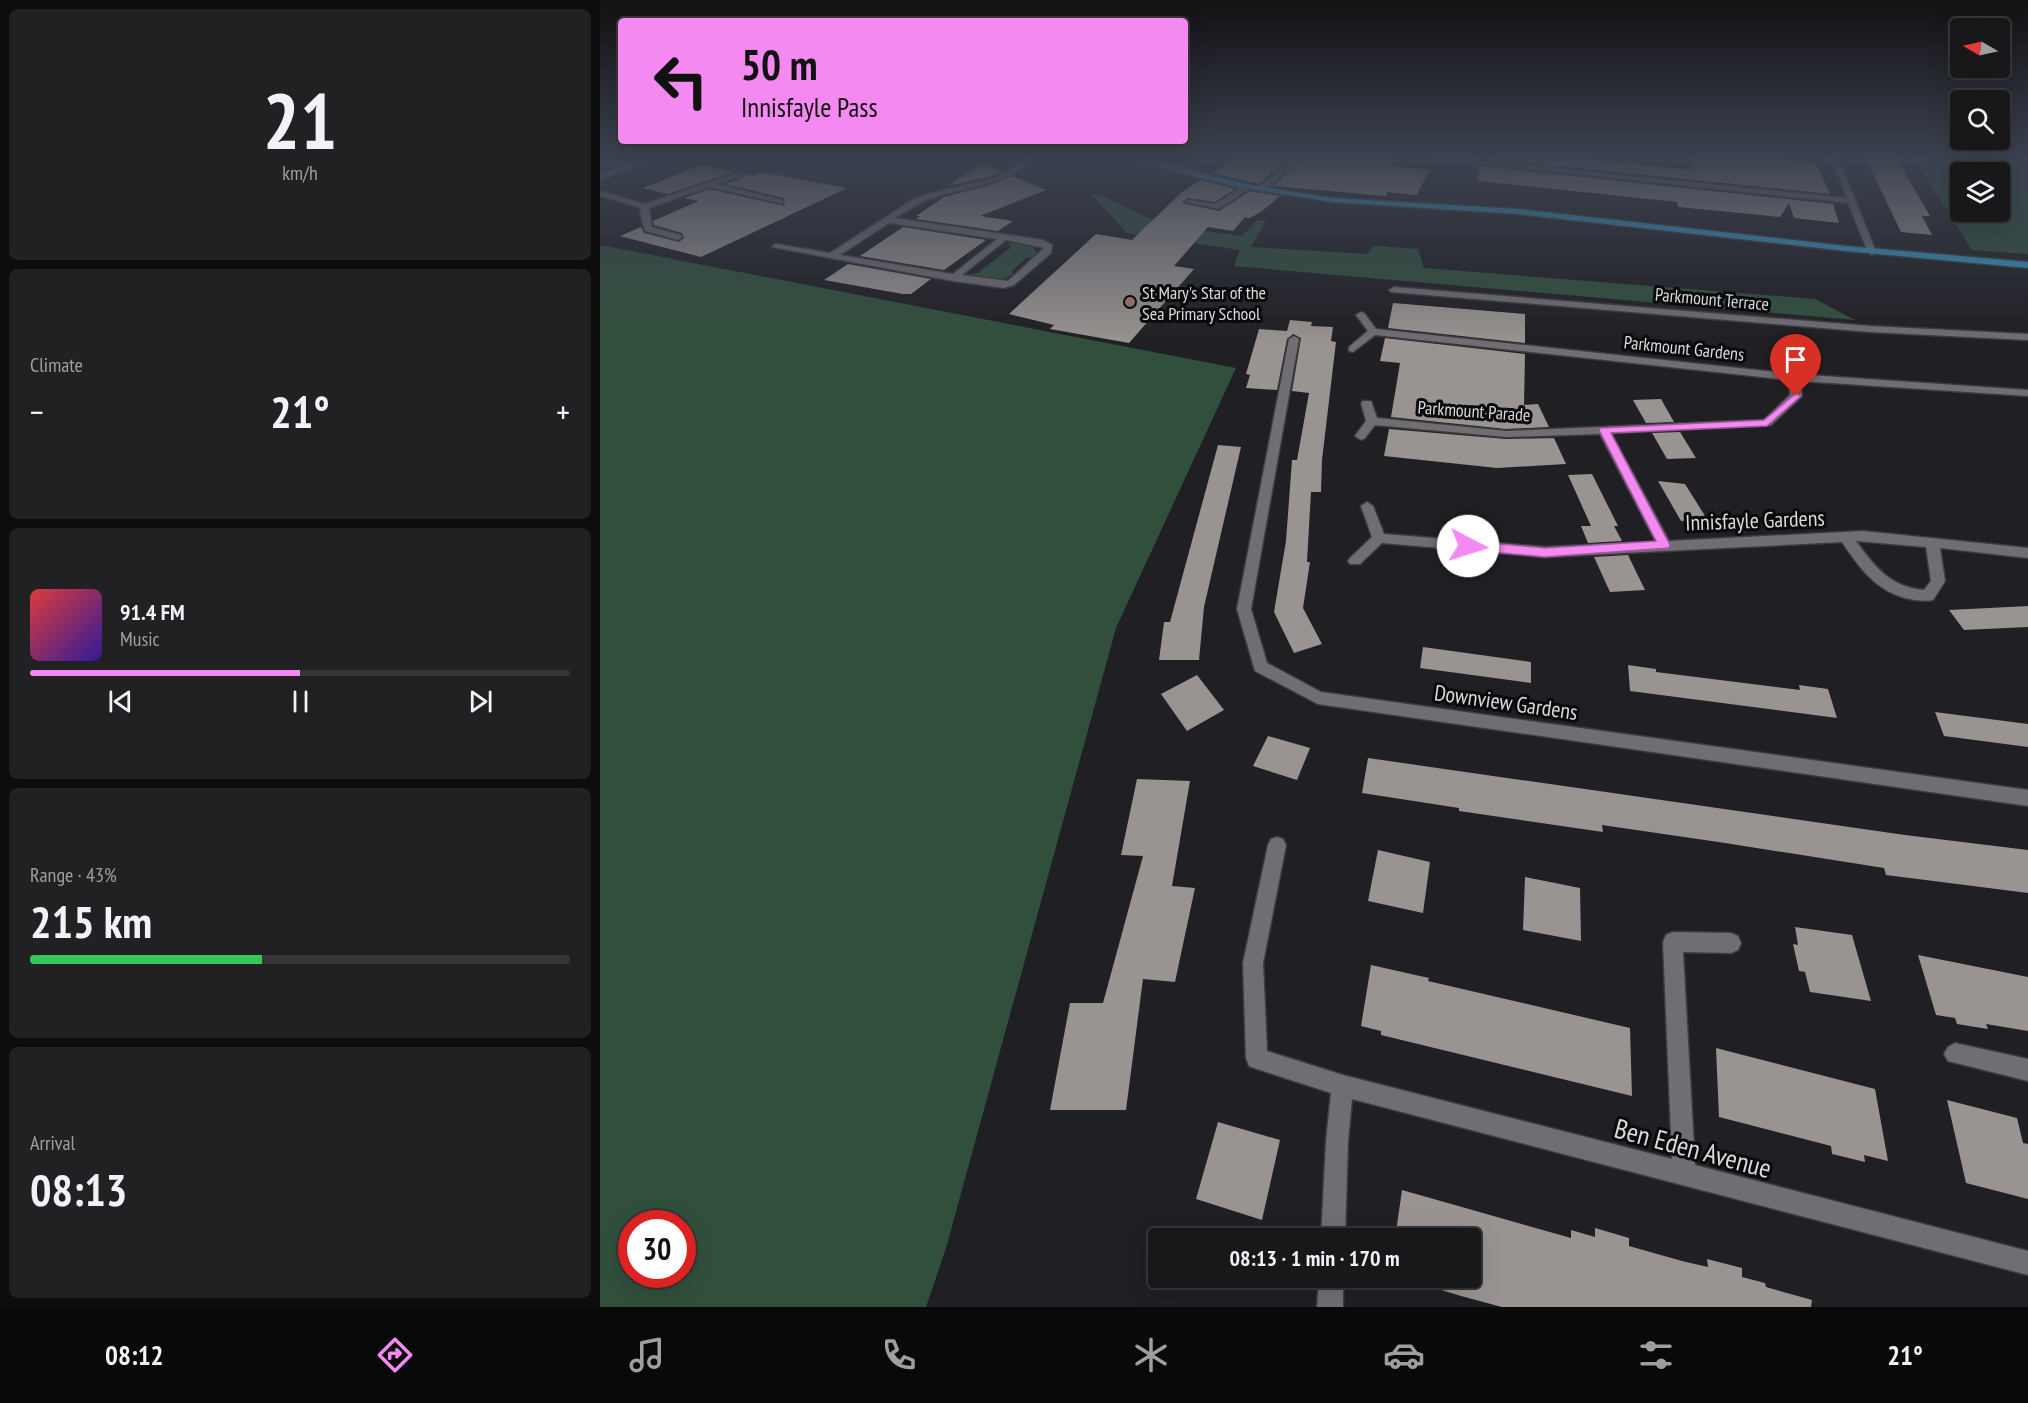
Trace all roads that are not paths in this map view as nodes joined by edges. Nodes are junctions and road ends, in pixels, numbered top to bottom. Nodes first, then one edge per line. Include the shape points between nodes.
1 (646, 220) edge
2 (889, 220) joint
3 (1593, 220) edge
4 (1860, 220) edge
5 (678, 237) dead end
6 (1005, 237) junction
7 (777, 248) dead end
8 (1872, 252) junction
9 (832, 256) junction
10 (2028, 265) edge
11 (953, 278) junction
12 (1394, 290) dead end
13 (1361, 315) dead end
14 (1372, 332) junction
15 (2028, 337) edge
16 (1294, 339) dead end
17 (1353, 349) dead end
18 (1794, 377) junction
19 (2028, 393) edge
20 (1367, 403) dead end
21 (1372, 421) junction
22 (1604, 430) junction
23 (1361, 436) dead end
24 (1367, 506) dead end
25 (1846, 537) junction
26 (1379, 538) junction
27 (1932, 543) junction
28 (1664, 545) junction
29 (2028, 553) edge
30 (1355, 561) dead end
31 (2028, 798) edge
32 (1277, 844) dead end
33 (1731, 943) dead end
34 (1955, 1054) dead end
35 (2028, 1070) edge
36 (1343, 1086) junction
37 (1684, 1176) junction
38 (1333, 1228) edge
39 (2028, 1263) edge
40 (1331, 1288) edge
41 (1330, 1307) edge

1 - 5 street via 648,229
2 - 6 street
2 - 9 street
3 - 8 main road
4 - 8 street
6 - 11 street
6 - 11 street via 1043,243 1048,251 1004,285
7 - 9 street
8 - 10 main road
9 - 11 street
12 - 15 street, Parkmount Terrace via 1870,329
13 - 14 street
14 - 17 street
14 - 18 street, Parkmount Gardens
16 - 31 street, Downview Gardens via 1244,609 1260,667 1318,698
18 - 19 street, Parkmount Gardens
18 - 22 street, Parkmount Parade via 1796,396 1767,423
20 - 21 street
21 - 22 street, Parkmount Parade via 1506,434
21 - 23 street
22 - 28 street
24 - 26 street
25 - 27 street, Innisfayle Gardens
25 - 27 street, Innisfayle Gardens via 1877,580 1907,595 1928,596 1938,581
25 - 28 street, Innisfayle Gardens
26 - 28 street, Innisfayle Gardens via 1545,552
26 - 30 street
27 - 29 street, Innisfayle Gardens
32 - 36 street, Ben Eden Avenue via 1253,963 1257,1058
33 - 37 street via 1673,942
34 - 35 street
36 - 37 street, Ben Eden Avenue
36 - 38 street
37 - 39 street, Ben Eden Avenue
40 - 41 street

